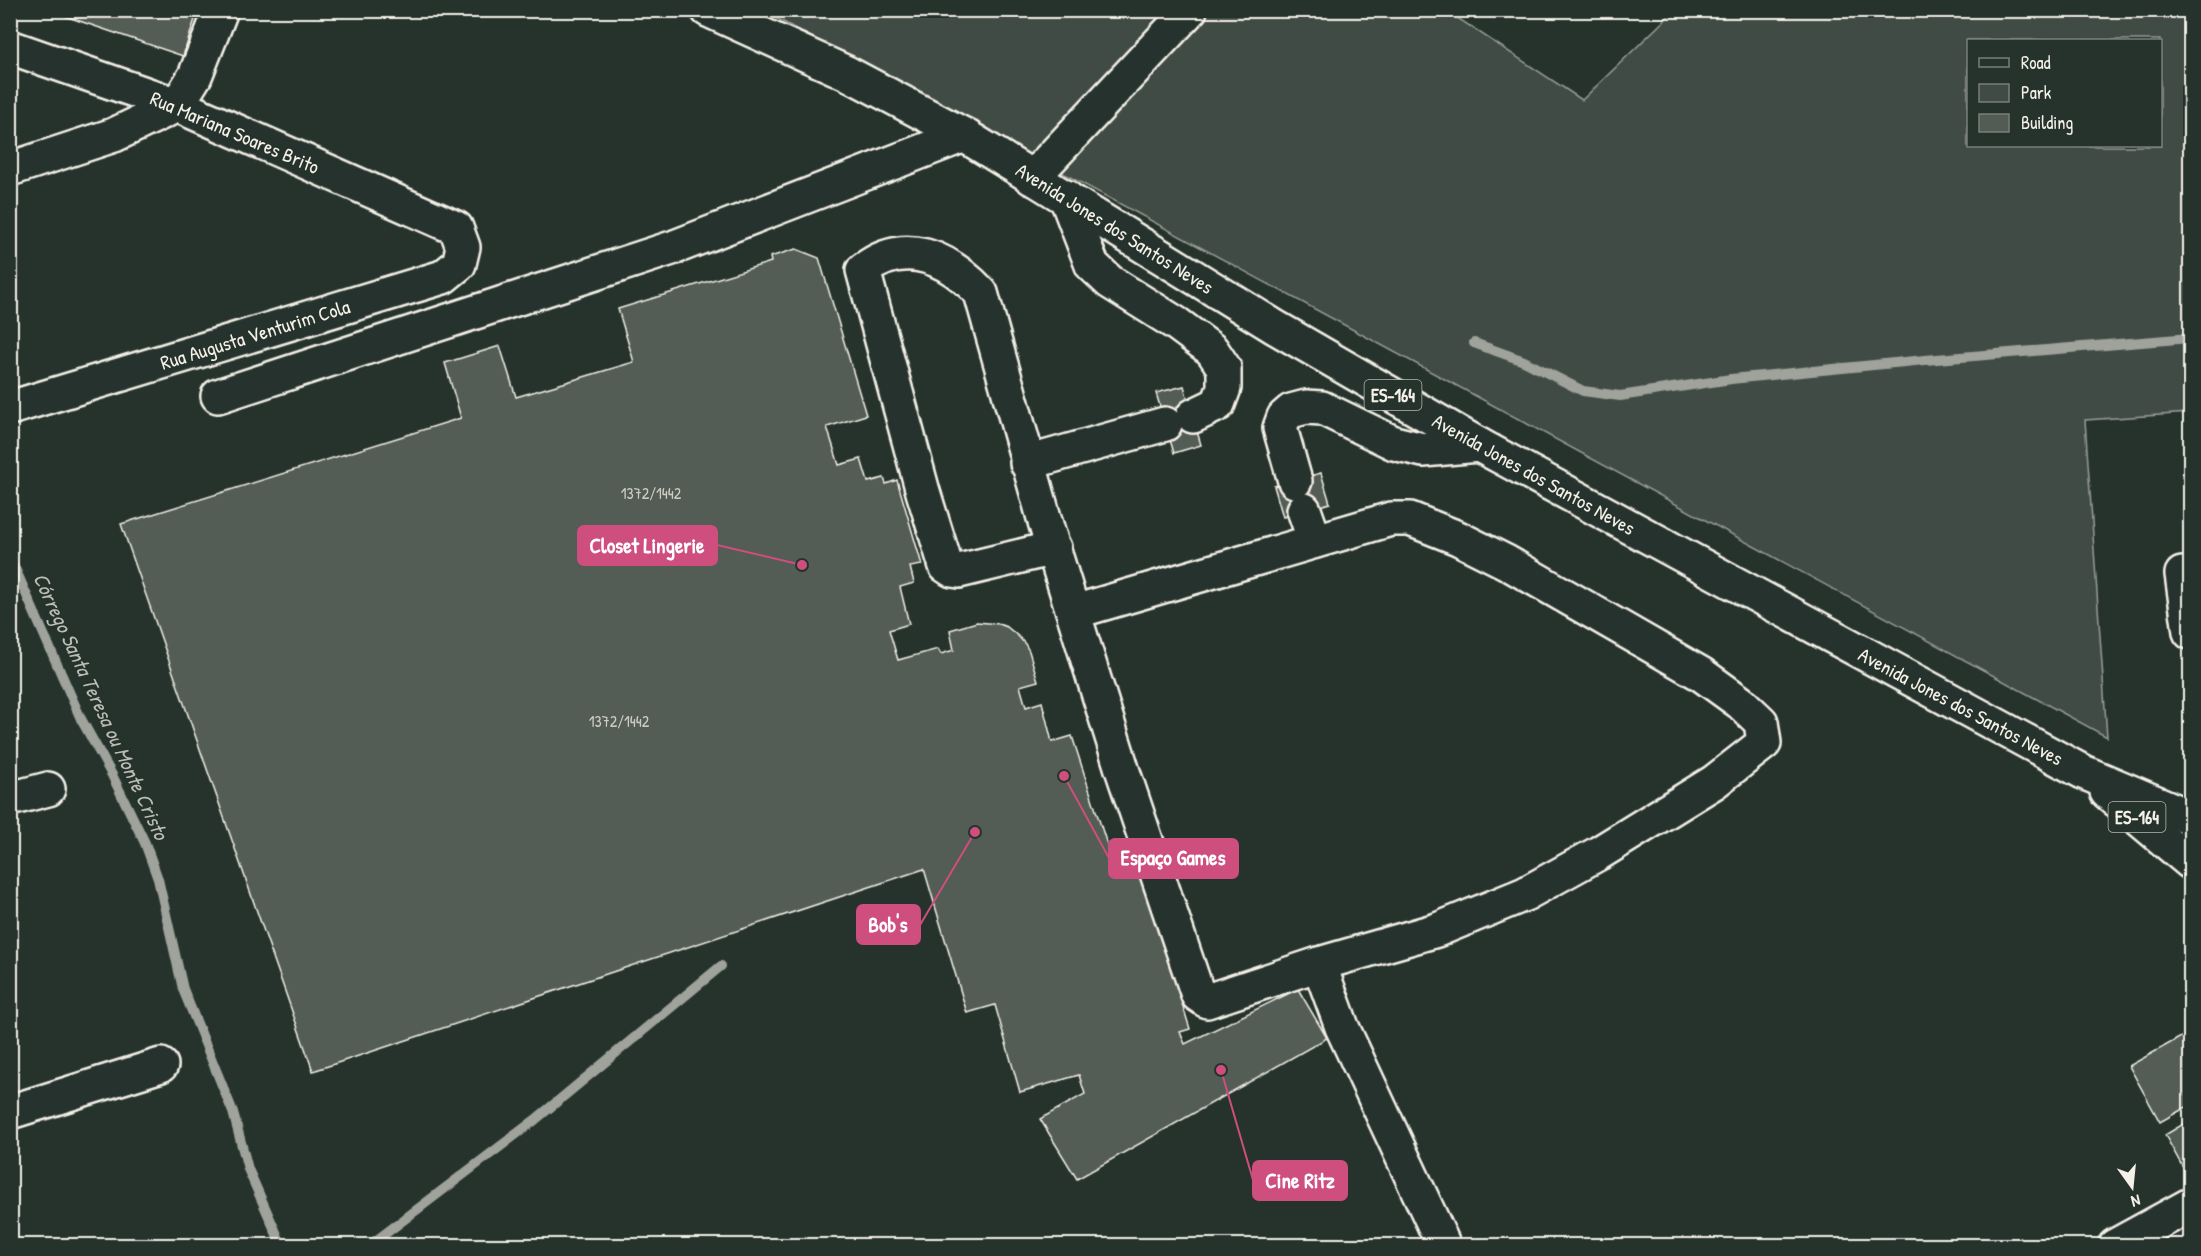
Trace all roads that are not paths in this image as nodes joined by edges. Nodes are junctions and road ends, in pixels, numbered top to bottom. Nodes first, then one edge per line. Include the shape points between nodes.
1 (221, 10) edge
2 (708, 10) edge
3 (1190, 10) edge
4 (10, 47) edge
5 (177, 105) junction
6 (964, 135) junction
7 (10, 169) edge
8 (1032, 178) junction
9 (1066, 197) junction
10 (456, 228) joint
11 (219, 396) dead end
12 (10, 408) edge
13 (1479, 445) junction
14 (1027, 463) junction
15 (1315, 541) junction
16 (1054, 548) junction
17 (2182, 574) dead end
18 (1074, 612) junction
19 (2190, 632) edge
20 (2083, 772) junction
21 (48, 789) dead end
22 (10, 799) edge
23 (2190, 817) edge
24 (2190, 862) edge
25 (1319, 964) junction
26 (161, 1065) dead end
27 (10, 1112) edge
28 (2190, 1205) edge
29 (1444, 1245) edge
30 (2115, 1245) edge

1 - 5 main road via 195,76
2 - 6 main road, Avenida Jones dos Santos Neves / ES-164 via 847,73
3 - 8 main road
4 - 5 main road, Rua Mariana Soares Brito
5 - 7 main road via 114,135
5 - 10 main road, Rua Mariana Soares Brito
6 - 8 main road, Avenida Jones dos Santos Neves / ES-164
6 - 11 main road via 675,247
8 - 9 main road, Avenida Jones dos Santos Neves / ES-164
9 - 13 main road, Avenida Jones dos Santos Neves / ES-164 via 1275,327
9 - 14 main road via 1092,264 1110,282 1212,350 1224,368 1224,388 1218,404 1179,420
10 - 12 main road, Rua Augusta Venturim Cola via 463,247 459,264 443,277
13 - 15 main road via 1423,450 1394,443 1322,408 1291,411 1280,428
13 - 20 main road, Avenida Jones dos Santos Neves / ES-164
14 - 16 main road
14 - 16 main road via 981,293 937,258 919,254 902,254 874,262 863,270 946,567 966,570
15 - 18 main road
15 - 25 main road via 1391,519 1410,519 1458,538 1516,567 1701,674 1761,722 1764,743 1714,782 1525,894 1437,930
16 - 18 main road
17 - 19 main road
18 - 25 main road via 1198,995 1211,1001
20 - 23 main road, Avenida Jones dos Santos Neves / ES-164
20 - 24 main road, Avenida Jones dos Santos Neves / ES-164
21 - 22 main road
25 - 29 main road via 1342,1027
26 - 27 main road
28 - 30 main road

